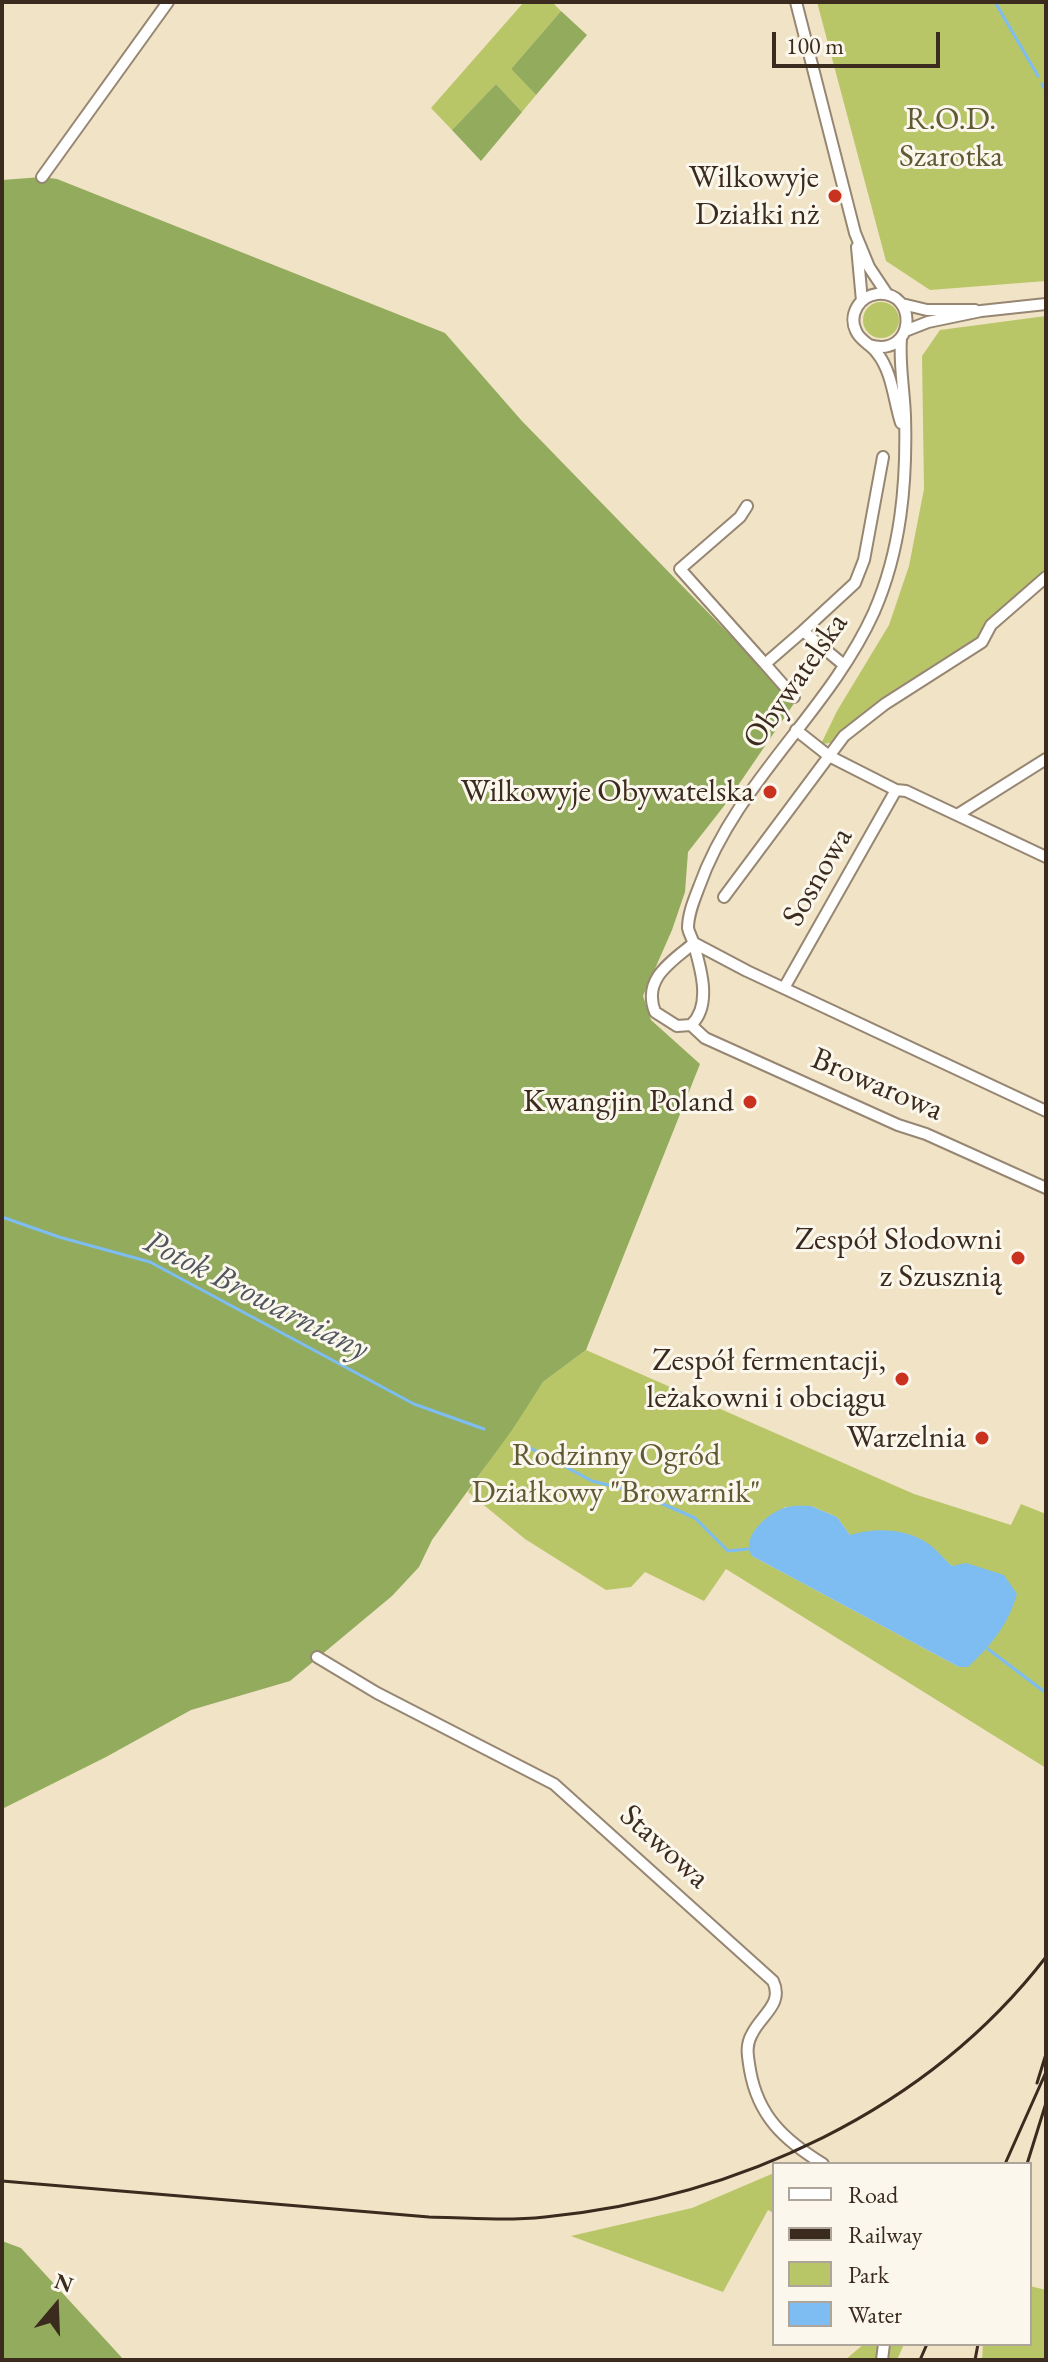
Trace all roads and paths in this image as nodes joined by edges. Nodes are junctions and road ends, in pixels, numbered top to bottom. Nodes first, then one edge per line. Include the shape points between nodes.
1 (168, 2) edge
2 (796, 2) edge
3 (42, 177) dead end
4 (855, 233) junction
5 (887, 294) junction
6 (862, 301) junction
7 (902, 304) junction
8 (1046, 304) edge
9 (981, 311) junction
10 (903, 334) junction
11 (869, 345) junction
12 (904, 432) junction
13 (883, 457) dead end
14 (747, 506) dead end
15 (1046, 577) edge
16 (803, 631) junction
17 (765, 664) junction
18 (844, 665) junction
19 (794, 697) dead end
20 (796, 730) junction
21 (829, 756) junction
22 (1046, 759) edge
23 (896, 790) junction
24 (957, 815) junction
25 (1046, 857) edge
26 (724, 897) dead end
27 (694, 943) junction
28 (784, 988) junction
29 (691, 1025) junction
30 (1046, 1111) edge
31 (1046, 1188) edge
32 (317, 1657) dead end
33 (820, 2162) edge

1 - 3 street
2 - 4 street
4 - 5 street
4 - 6 street
5 - 6 street
5 - 7 street
6 - 11 street via 854,325
7 - 9 street
7 - 10 street via 907,321
8 - 9 street
9 - 10 street via 928,322
10 - 11 street via 886,347
10 - 12 street, Obywatelska
11 - 12 street, Obywatelska via 886,368
12 - 18 street, Obywatelska via 904,492 893,555 874,612
13 - 16 street via 855,583
14 - 17 street via 680,569
15 - 21 street via 991,625 982,642 885,704 844,736
16 - 17 street
16 - 18 street
17 - 19 street
18 - 20 street, Obywatelska
20 - 21 street
20 - 27 street, Obywatelska via 716,845 690,912
21 - 23 street
21 - 26 street
22 - 24 street
23 - 24 street
23 - 28 street, Sosnowa
24 - 25 street
27 - 28 street, Browarowa
27 - 29 street, Obywatelska via 704,997
27 - 29 street via 659,973 651,995 661,1017 677,1026
28 - 30 street, Browarowa
29 - 31 street, Browarowa via 705,1038
32 - 33 street, Stawowa via 554,1784 773,1981 776,1998 748,2044 753,2083 769,2120

